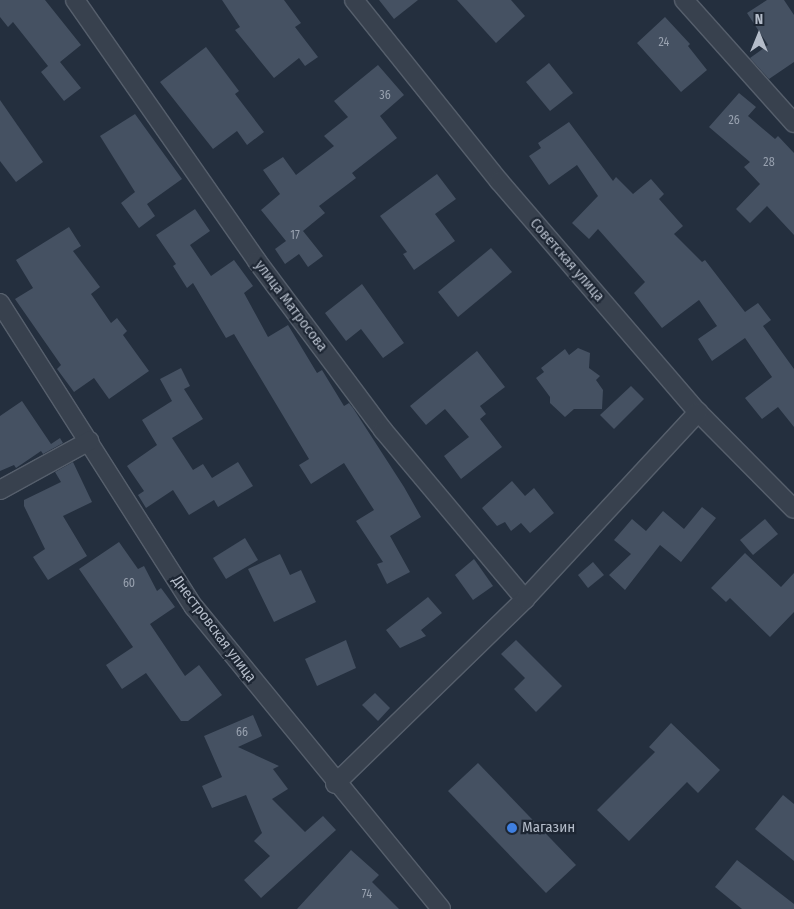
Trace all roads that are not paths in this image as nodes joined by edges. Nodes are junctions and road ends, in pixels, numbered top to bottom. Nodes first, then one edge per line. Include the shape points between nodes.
1 (75, 0) edge
2 (354, 0) edge
3 (684, 0) edge
4 (794, 123) edge
5 (0, 303) edge
6 (698, 412) junction
7 (89, 441) junction
8 (0, 490) edge
9 (794, 509) edge
10 (525, 599) junction
11 (335, 784) junction
12 (441, 909) edge

1 - 10 street, улица Матросова via 257,260 382,430
2 - 6 street, Советская улица via 499,181
3 - 4 street
5 - 7 street, Днестровская улица
6 - 9 street, Советская улица
6 - 10 street
7 - 8 street
7 - 11 street, Днестровская улица via 194,607
10 - 11 street
11 - 12 street, Днестровская улица

